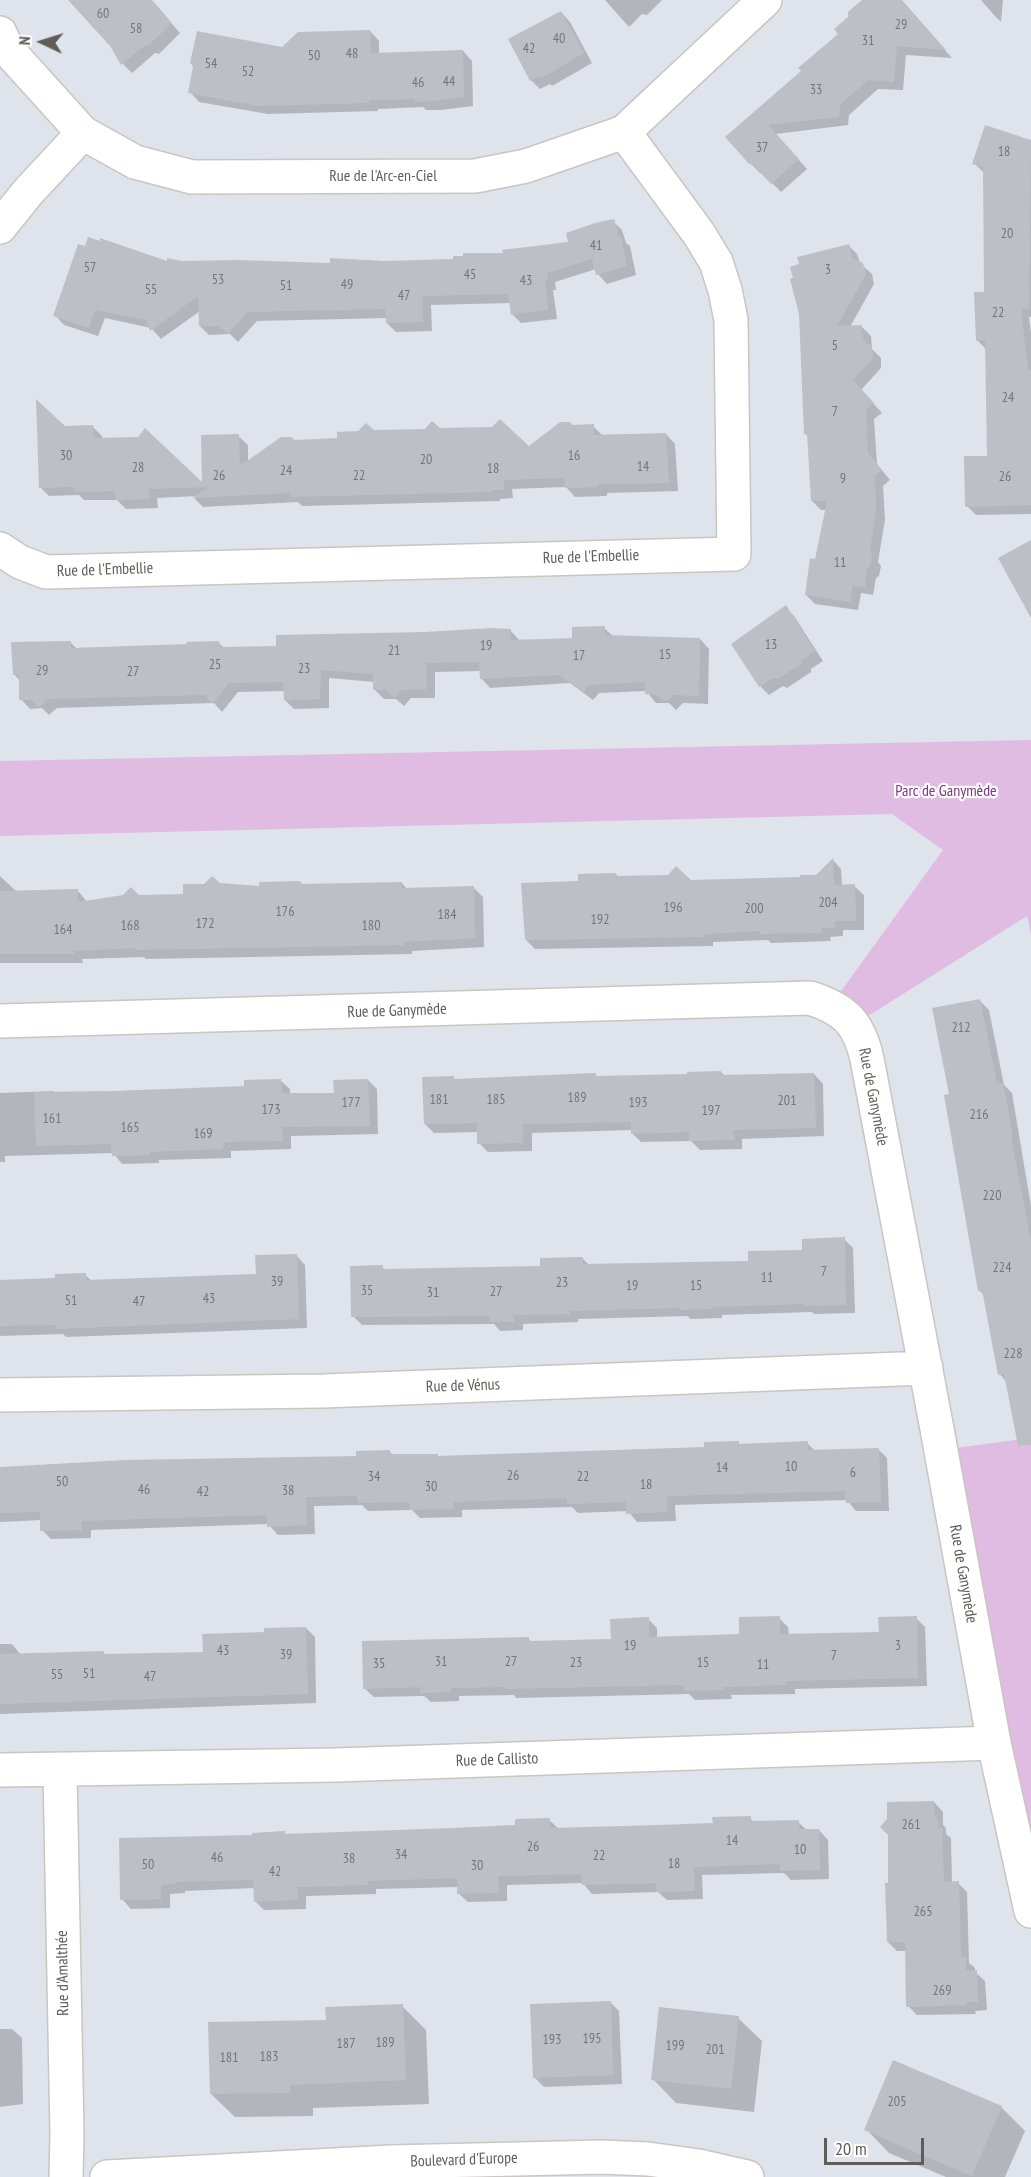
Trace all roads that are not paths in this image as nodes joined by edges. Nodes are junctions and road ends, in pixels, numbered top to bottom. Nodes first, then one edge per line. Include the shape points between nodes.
1 (765, 0) edge
2 (0, 33) edge
3 (624, 132) junction
4 (83, 133) junction
5 (0, 227) edge
6 (0, 549) edge
7 (0, 1021) edge
8 (926, 1368) junction
9 (0, 1395) edge
10 (994, 1743) junction
11 (0, 1770) edge
12 (60, 1770) junction
13 (1031, 1911) edge
14 (66, 2177) edge
15 (107, 2177) edge
16 (747, 2177) edge

1 - 3 street, Rue de l'Arc-en-Ciel
2 - 4 street, Rue de l'Arc-en-Ciel via 7,48
3 - 4 street, Rue de l'Arc-en-Ciel via 526,166 475,176 192,177 135,162
3 - 6 street, Rue de l'Embellie via 699,234 716,262 725,290 731,320 734,554 46,572
4 - 5 street
7 - 8 street, Rue de Ganymède via 810,998 827,1004 856,1027 863,1044
8 - 9 street, Rue de Vénus via 323,1391
8 - 10 street, Rue de Ganymède
10 - 12 street, Rue de Callisto
10 - 13 street, Rue de Ganymède
11 - 12 street, Rue de Callisto
12 - 14 street, Rue d'Amalthée
15 - 16 street, Boulevard d'Europe via 391,2162 601,2157 648,2159

